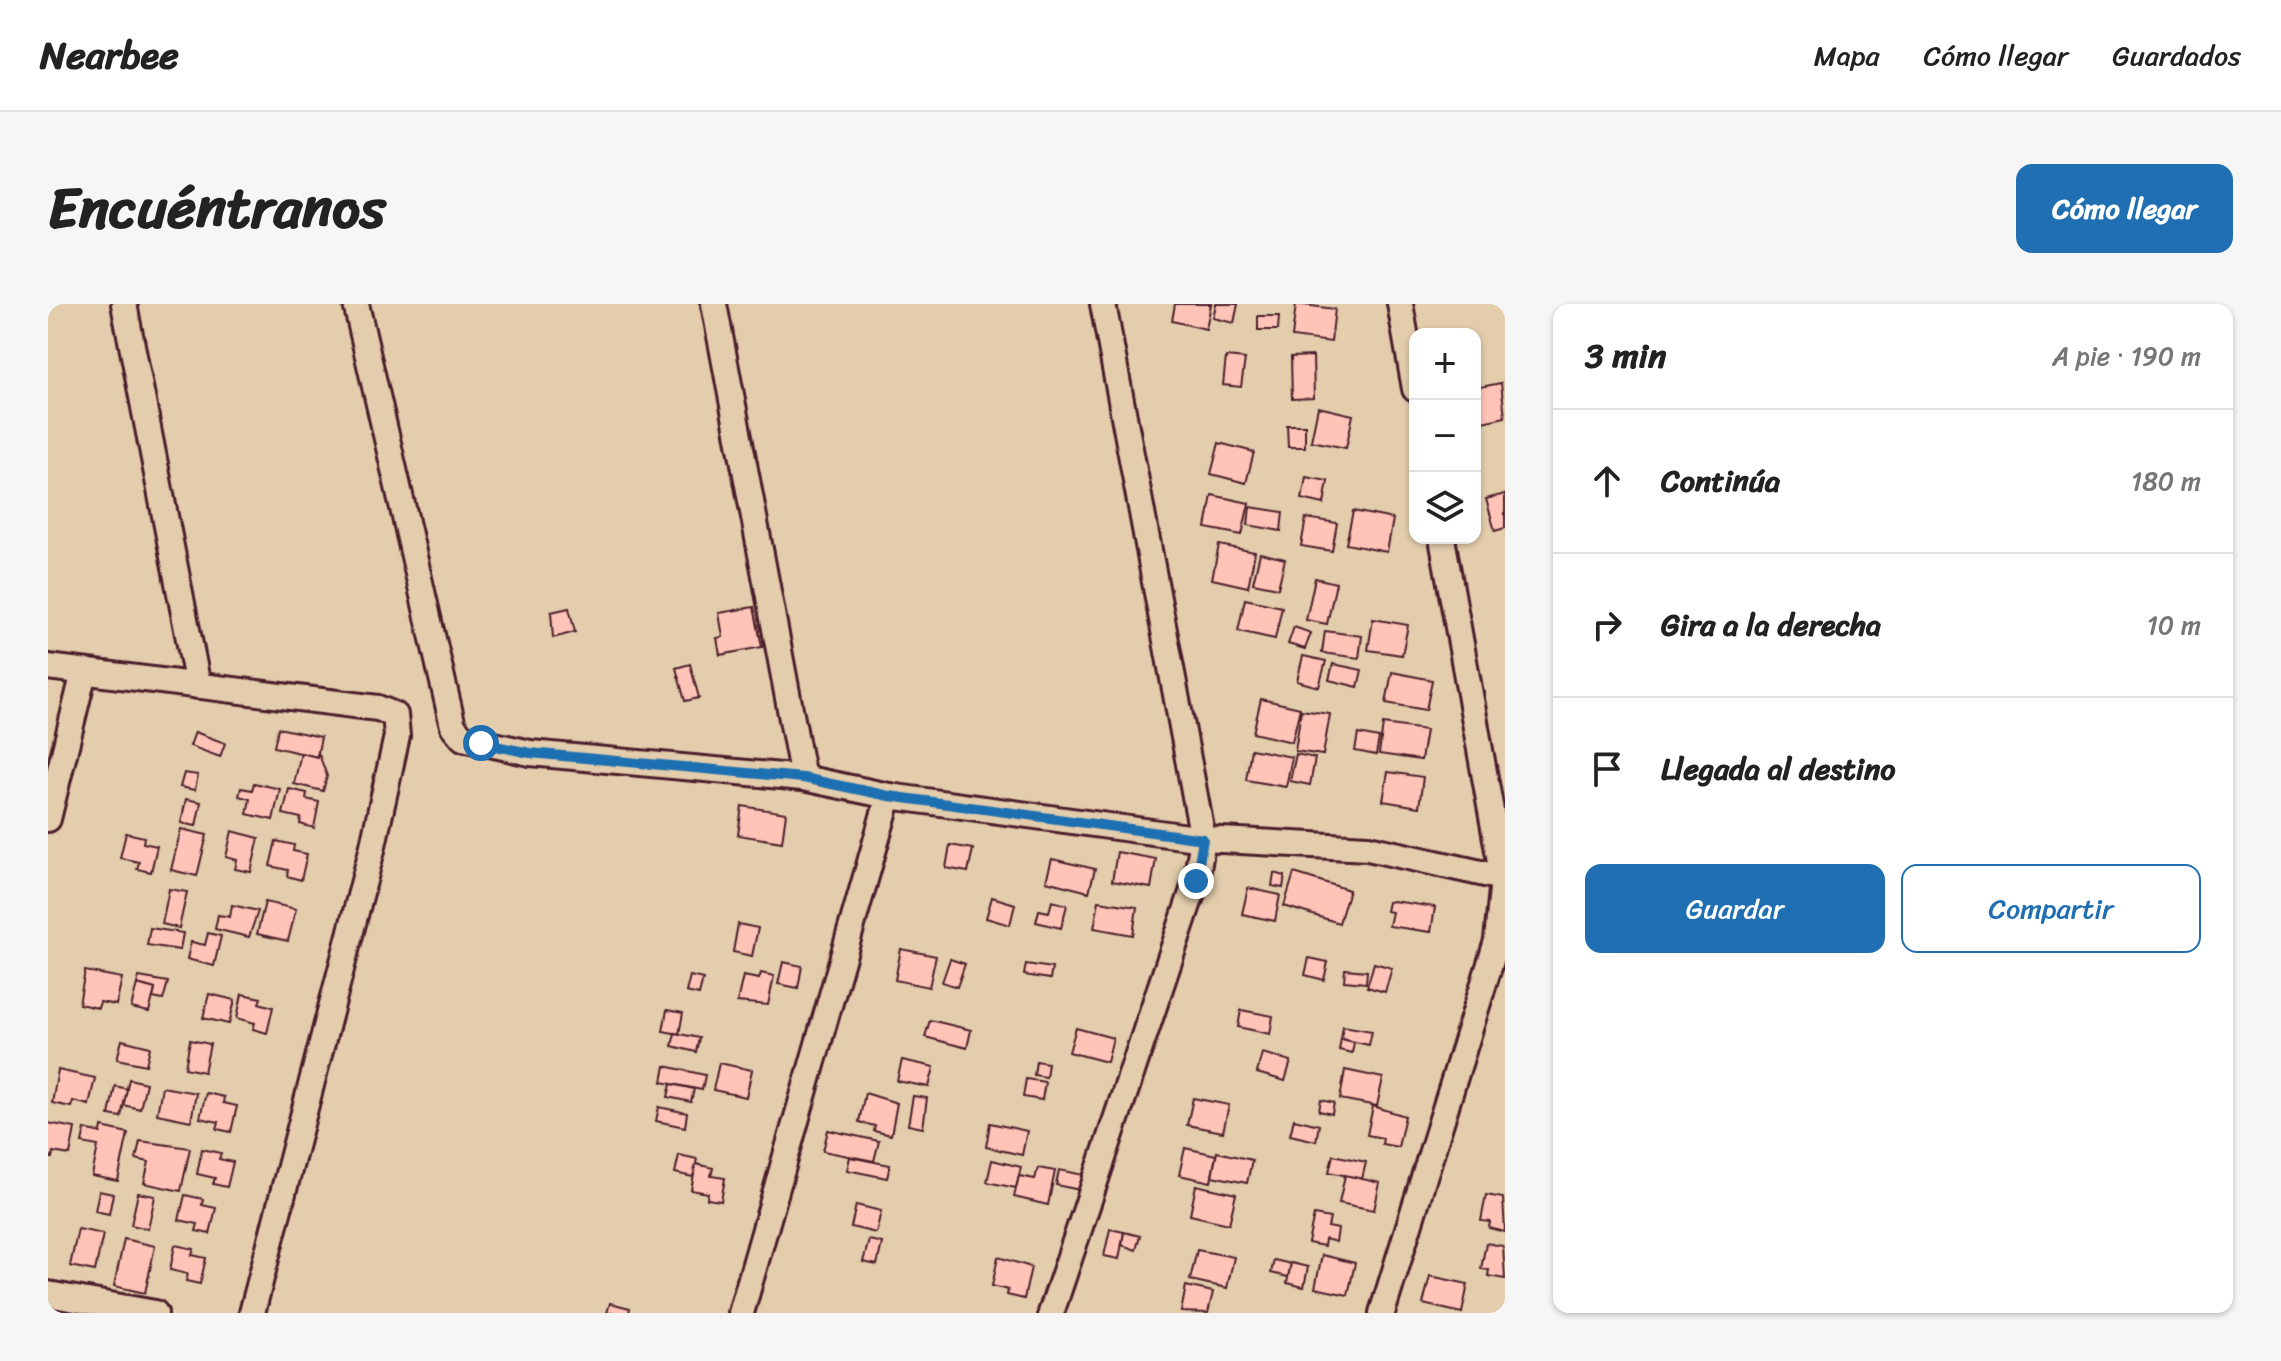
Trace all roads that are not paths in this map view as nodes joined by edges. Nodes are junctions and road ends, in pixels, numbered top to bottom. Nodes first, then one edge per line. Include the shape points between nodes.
1 (124, 304) edge
2 (356, 304) edge
3 (714, 304) edge
4 (1103, 304) edge
5 (1400, 304) edge
6 (1409, 355) edge
7 (1443, 544) edge
8 (48, 667) edge
9 (84, 672) junction
10 (198, 686) junction
11 (803, 778) junction
12 (889, 796) junction
13 (48, 819) edge
14 (1203, 839) junction
15 (1503, 878) junction
16 (48, 1294) edge
17 (155, 1313) edge
18 (252, 1313) edge
19 (741, 1313) edge
20 (1051, 1313) edge
21 (1382, 1313) edge

1 - 10 street
2 - 11 street via 453,726 463,738 530,753
3 - 11 street
4 - 14 street
5 - 6 street
7 - 15 street
8 - 9 street
9 - 10 street
9 - 13 street
10 - 18 street via 378,708 395,715 397,723 372,850
11 - 12 street
12 - 14 street
12 - 19 street
14 - 15 street via 1368,848
14 - 20 street via 1196,881
15 - 21 street via 1497,941
16 - 17 street

